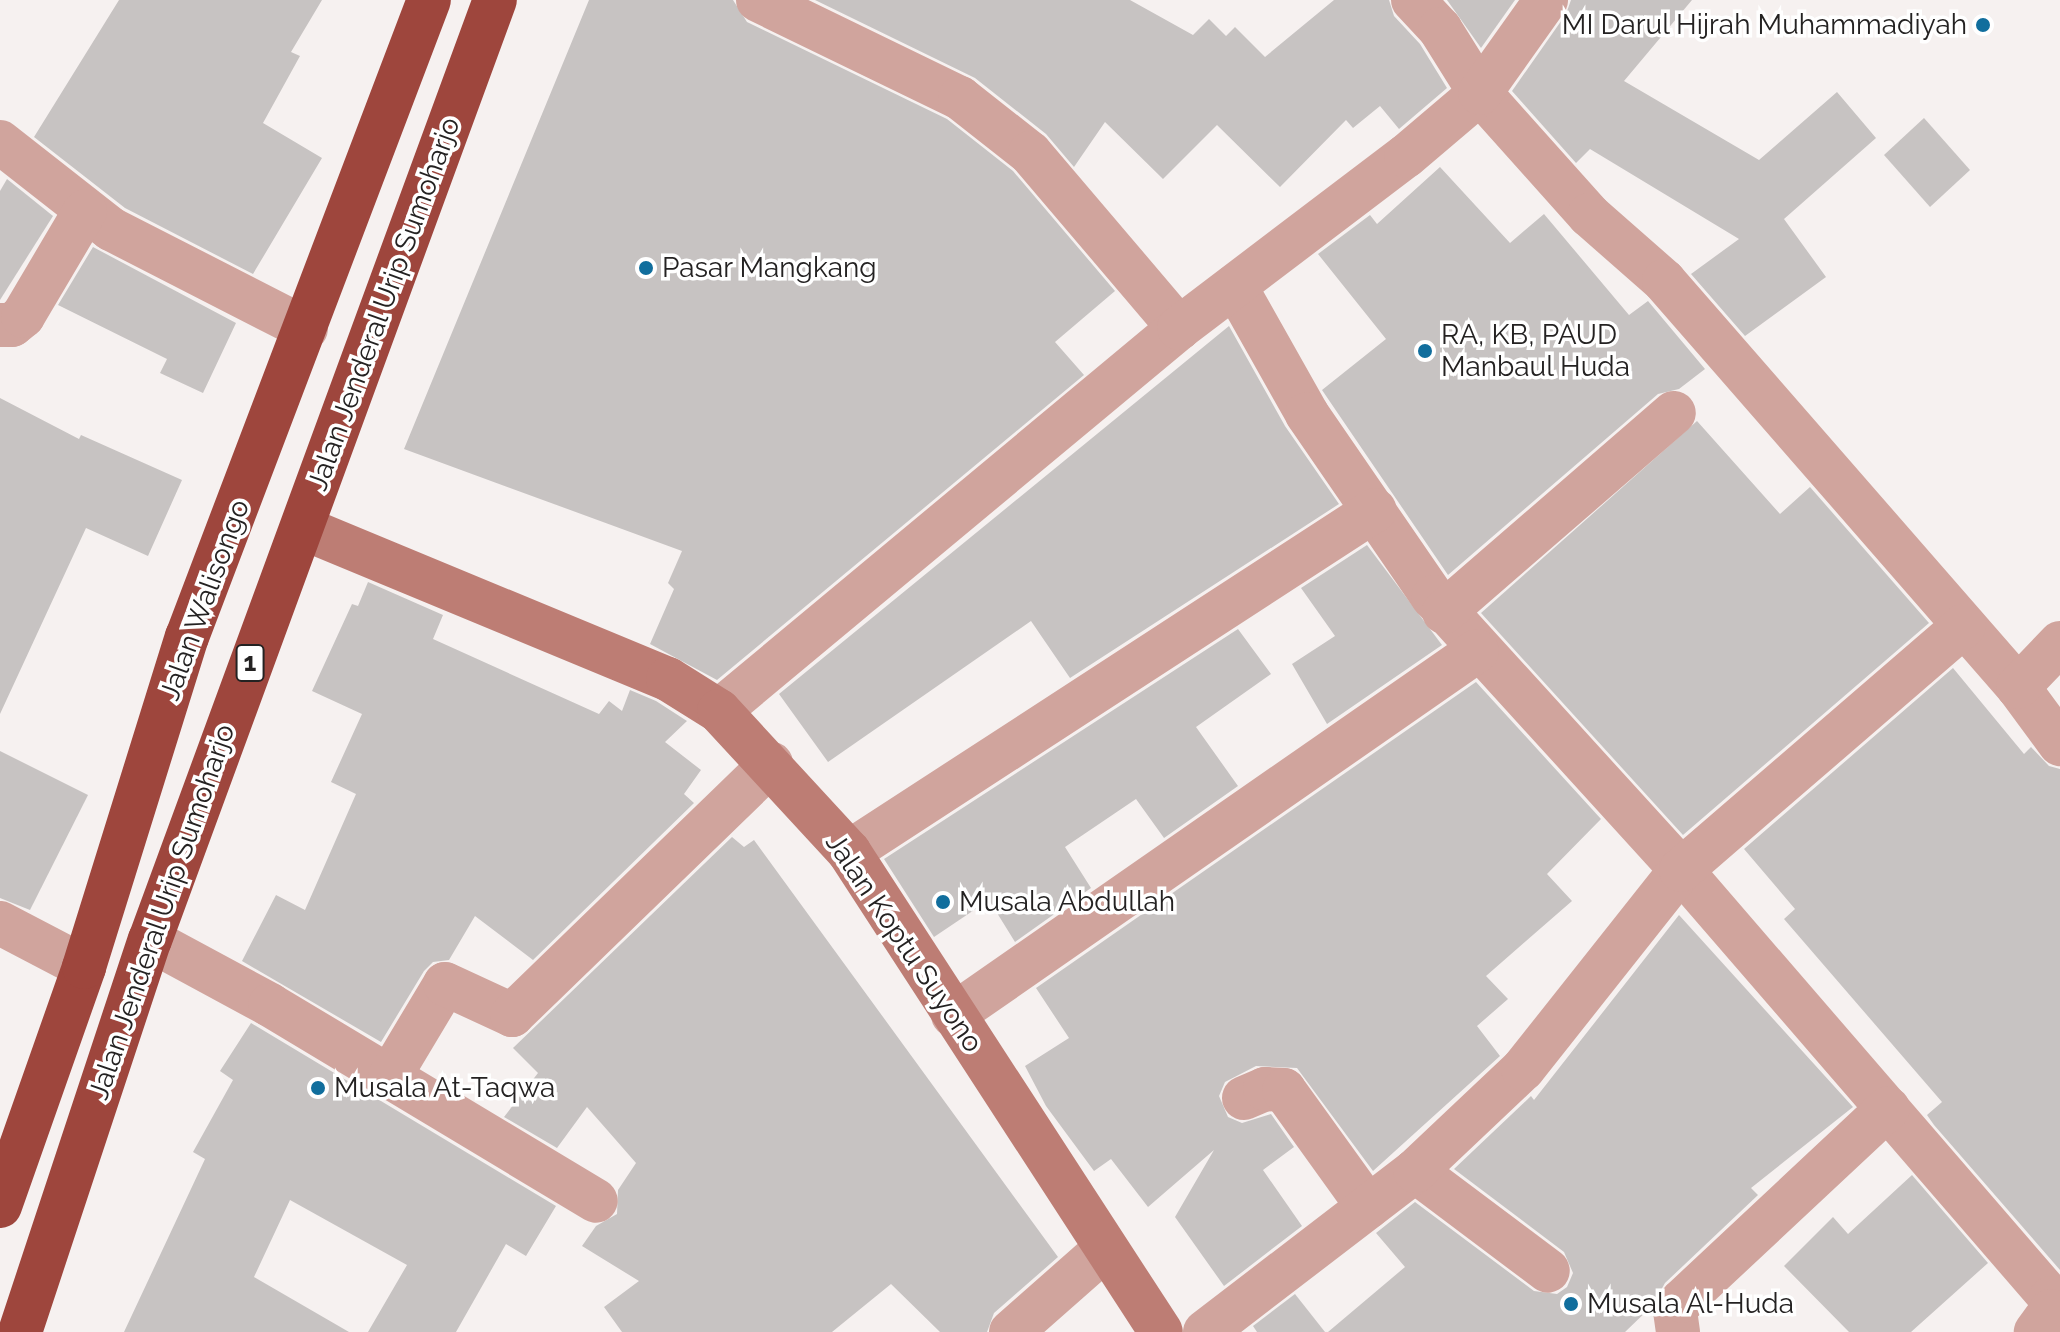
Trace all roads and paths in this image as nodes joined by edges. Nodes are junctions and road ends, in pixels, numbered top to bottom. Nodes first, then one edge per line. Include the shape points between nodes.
1 (429, 0) edge
2 (495, 0) edge
3 (758, 0) edge
4 (1413, 0) edge
5 (1546, 0) edge
6 (1480, 93) junction
7 (0, 142) edge
8 (85, 211) junction
9 (1235, 286) junction
10 (0, 325) edge
11 (1179, 328) junction
12 (306, 329) junction
13 (1674, 413) dead end
14 (1375, 510) junction
15 (303, 528) junction
16 (1444, 612) junction
17 (1964, 626) junction
18 (2060, 643) edge
19 (1477, 651) junction
20 (2018, 687) junction
21 (719, 711) junction
22 (2060, 744) edge
23 (771, 764) junction
24 (849, 852) junction
25 (1681, 870) junction
26 (0, 923) edge
27 (150, 940) junction
28 (84, 967) junction
29 (953, 1015) junction
30 (390, 1076) junction
31 (1244, 1098) dead end
32 (1888, 1108) junction
33 (1415, 1171) junction
34 (596, 1201) dead end
35 (0, 1206) edge
36 (1368, 1207) junction
37 (1105, 1249) junction
38 (1548, 1271) dead end
39 (20, 1332) edge
40 (1011, 1332) edge
41 (1161, 1332) edge
42 (1205, 1332) edge
43 (1678, 1332) edge
44 (2036, 1332) edge

1 - 12 highway, Jalan Walisongo
2 - 15 highway, Jalan Jenderal Urip Sumoharjo / 1
3 - 11 street via 960,98 1030,153
4 - 6 street via 1440,29
5 - 6 street
6 - 9 street
6 - 17 street via 1589,215 1664,281
7 - 8 street
8 - 10 street via 23,316 12,325
8 - 12 street
9 - 11 street
9 - 14 street via 1307,414
11 - 21 street
12 - 28 highway, Jalan Walisongo via 187,637
13 - 16 street
14 - 16 street
14 - 24 street
15 - 21 main road, Jalan Koptu Suyono via 668,679
15 - 27 highway, Jalan Jenderal Urip Sumoharjo / 1
16 - 19 street
17 - 20 street
17 - 25 street
18 - 20 street
19 - 25 street
19 - 29 street
20 - 22 street
21 - 23 main road, Jalan Koptu Suyono
23 - 24 main road, Jalan Koptu Suyono
23 - 30 street via 512,1015 445,984
24 - 29 main road, Jalan Koptu Suyono
25 - 32 street
25 - 33 street via 1523,1069
26 - 28 street
27 - 30 street
27 - 39 highway, Jalan Jenderal Urip Sumoharjo / 1
28 - 35 highway, Jalan Walisongo
29 - 37 main road, Jalan Koptu Suyono
30 - 34 street
31 - 36 street via 1265,1089 1284,1090
32 - 43 street via 1682,1301 1675,1311
32 - 44 street via 2051,1298 2051,1311
33 - 36 street
33 - 38 street
36 - 42 street
37 - 40 street
37 - 41 main road, Jalan Koptu Suyono

